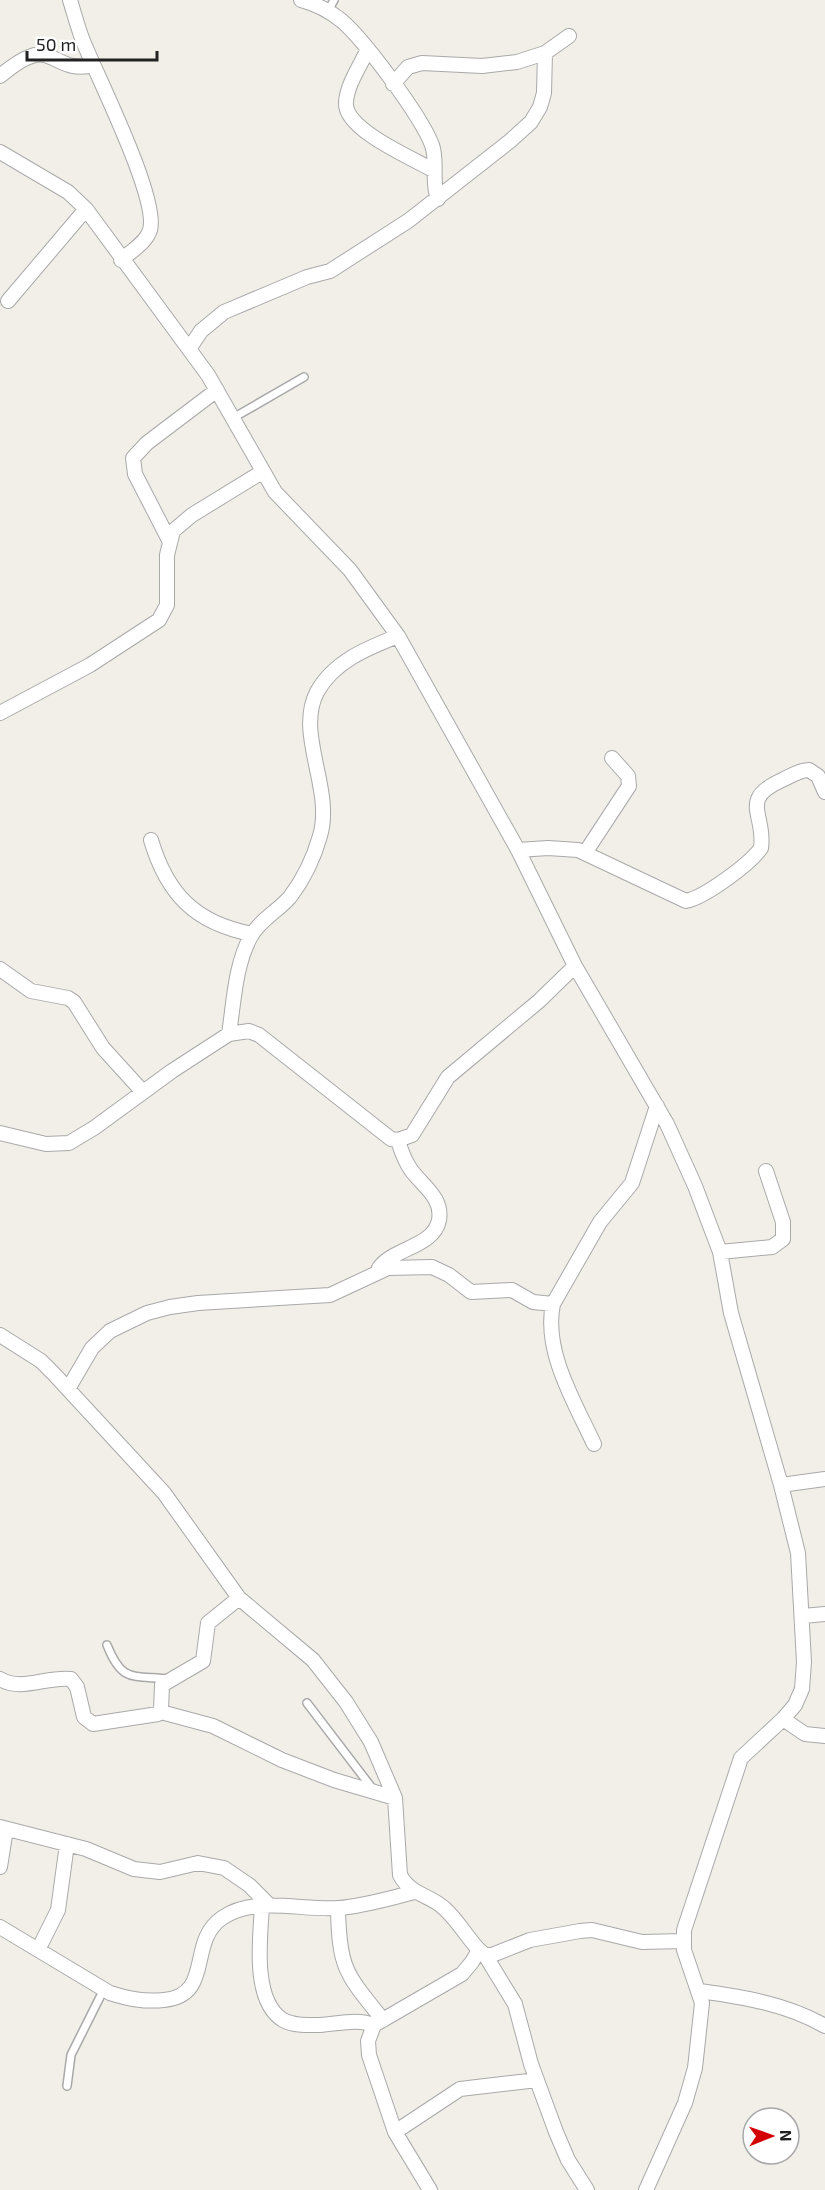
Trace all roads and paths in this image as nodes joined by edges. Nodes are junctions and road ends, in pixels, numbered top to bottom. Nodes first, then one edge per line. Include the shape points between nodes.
1 (70, 0) edge
2 (301, 0) edge
3 (331, 5) edge
4 (569, 36) dead end
5 (367, 51) junction
6 (545, 53) junction
7 (93, 65) junction
8 (0, 76) edge
9 (393, 84) junction
10 (0, 152) edge
11 (433, 170) junction
12 (438, 199) junction
13 (86, 209) junction
14 (121, 260) junction
15 (8, 301) dead end
16 (189, 349) junction
17 (304, 376) dead end
18 (217, 390) junction
19 (233, 418) junction
20 (262, 472) junction
21 (169, 540) junction
22 (398, 636) junction
23 (0, 713) edge
24 (612, 758) dead end
25 (825, 792) edge
26 (151, 840) dead end
27 (518, 850) junction
28 (585, 853) junction
29 (252, 934) junction
30 (575, 966) junction
31 (0, 969) edge
32 (229, 1034) junction
33 (142, 1092) junction
34 (657, 1106) junction
35 (0, 1133) edge
36 (398, 1140) junction
37 (766, 1171) dead end
38 (720, 1252) junction
39 (377, 1271) junction
40 (553, 1304) junction
41 (0, 1335) edge
42 (68, 1389) junction
43 (594, 1444) dead end
44 (825, 1479) edge
45 (781, 1485) junction
46 (239, 1598) junction
47 (825, 1614) edge
48 (803, 1616) junction
49 (107, 1645) dead end
50 (170, 1678) junction
51 (0, 1679) edge
52 (307, 1703) dead end
53 (160, 1712) junction
54 (783, 1719) junction
55 (825, 1736) edge
56 (376, 1793) junction
57 (395, 1798) junction
58 (3, 1828) edge
59 (67, 1844) junction
60 (0, 1867) edge
61 (415, 1892) junction
62 (265, 1906) junction
63 (338, 1908) junction
64 (0, 1927) edge
65 (683, 1941) junction
66 (39, 1948) junction
67 (482, 1953) junction
68 (104, 1989) junction
69 (700, 1991) junction
70 (379, 2022) junction
71 (825, 2026) edge
72 (537, 2080) junction
73 (67, 2086) dead end
74 (394, 2132) junction
75 (430, 2190) edge
76 (587, 2190) edge
77 (646, 2190) edge

1 - 7 street
2 - 3 street
3 - 5 street
4 - 6 street
5 - 9 street
5 - 11 street via 348,93 348,115 367,133
6 - 9 street via 517,63 482,66 422,63 408,67
6 - 12 street via 544,93 531,122
7 - 8 street via 76,69 49,56 37,55
7 - 14 street via 141,180 151,221 146,238
9 - 11 street via 426,132 433,148
10 - 13 street via 68,192
11 - 12 street
12 - 16 street via 330,271 224,312 201,331
13 - 14 street
13 - 15 street
14 - 16 street
16 - 18 street
17 - 19 lane
18 - 19 street
18 - 21 street via 147,443 134,458 135,474
19 - 20 street
20 - 21 street via 181,522
20 - 22 street via 300,520 357,579
21 - 23 street via 167,605 159,621 90,665
22 - 27 street
22 - 29 street via 347,660 318,690 310,714 323,798 321,835 290,897
24 - 28 street via 628,776 629,786
25 - 28 street via 818,776 809,770 761,792 755,802 761,848 691,900 675,897
26 - 29 street via 172,890 186,904 222,927
27 - 28 street via 563,849
27 - 30 street
29 - 32 street via 236,982
30 - 34 street
30 - 36 street via 448,1077 412,1135
31 - 33 street via 31,991 74,1002 103,1048
32 - 33 street
32 - 36 street via 249,1031 259,1035 379,1131
33 - 35 street via 69,1143 46,1144
34 - 38 street via 695,1186
34 - 40 street via 632,1183 600,1222
36 - 39 street via 411,1169 438,1203 440,1215 429,1236 385,1261
37 - 38 street via 783,1222 783,1239 765,1248
38 - 45 street via 731,1314
39 - 40 street via 399,1266 432,1267 471,1292 512,1290 543,1305
39 - 42 street via 330,1295 198,1303 147,1314 110,1331 92,1348
40 - 43 street via 552,1326 560,1370
41 - 42 street via 41,1361
42 - 46 street via 164,1493
44 - 45 street
45 - 48 street via 798,1553
46 - 50 street via 208,1623 202,1661
46 - 57 street via 313,1660 346,1702 371,1742
47 - 48 street
48 - 54 street via 802,1689
49 - 50 lane via 114,1663 123,1672
50 - 53 street via 162,1685
51 - 53 street via 17,1685 71,1679 77,1687 84,1717 93,1724
52 - 56 lane
53 - 56 street via 213,1726 282,1760
54 - 55 street via 805,1734
54 - 65 street via 741,1758
56 - 57 street
57 - 61 street via 400,1875
58 - 59 street
58 - 60 street
59 - 62 street via 149,1872 198,1863 224,1868 249,1885
59 - 66 street via 58,1910
61 - 63 street
61 - 67 street via 444,1907
62 - 63 street
62 - 68 street via 231,1913 212,1928 205,1940 194,1985 183,1996 150,2001 130,1999
62 - 70 street via 261,1978 274,2012 285,2021 300,2025
63 - 70 street via 342,1963
64 - 66 street
65 - 67 street via 642,1942 592,1930 530,1940 498,1954
65 - 69 street
66 - 68 street
67 - 70 street via 462,1974
67 - 72 street via 515,2004
68 - 73 lane via 71,2055
69 - 71 street via 763,2002
69 - 77 street via 702,2017 691,2085
70 - 74 street via 368,2041 369,2055
72 - 74 street via 460,2089
72 - 76 street via 568,2160
74 - 75 street

